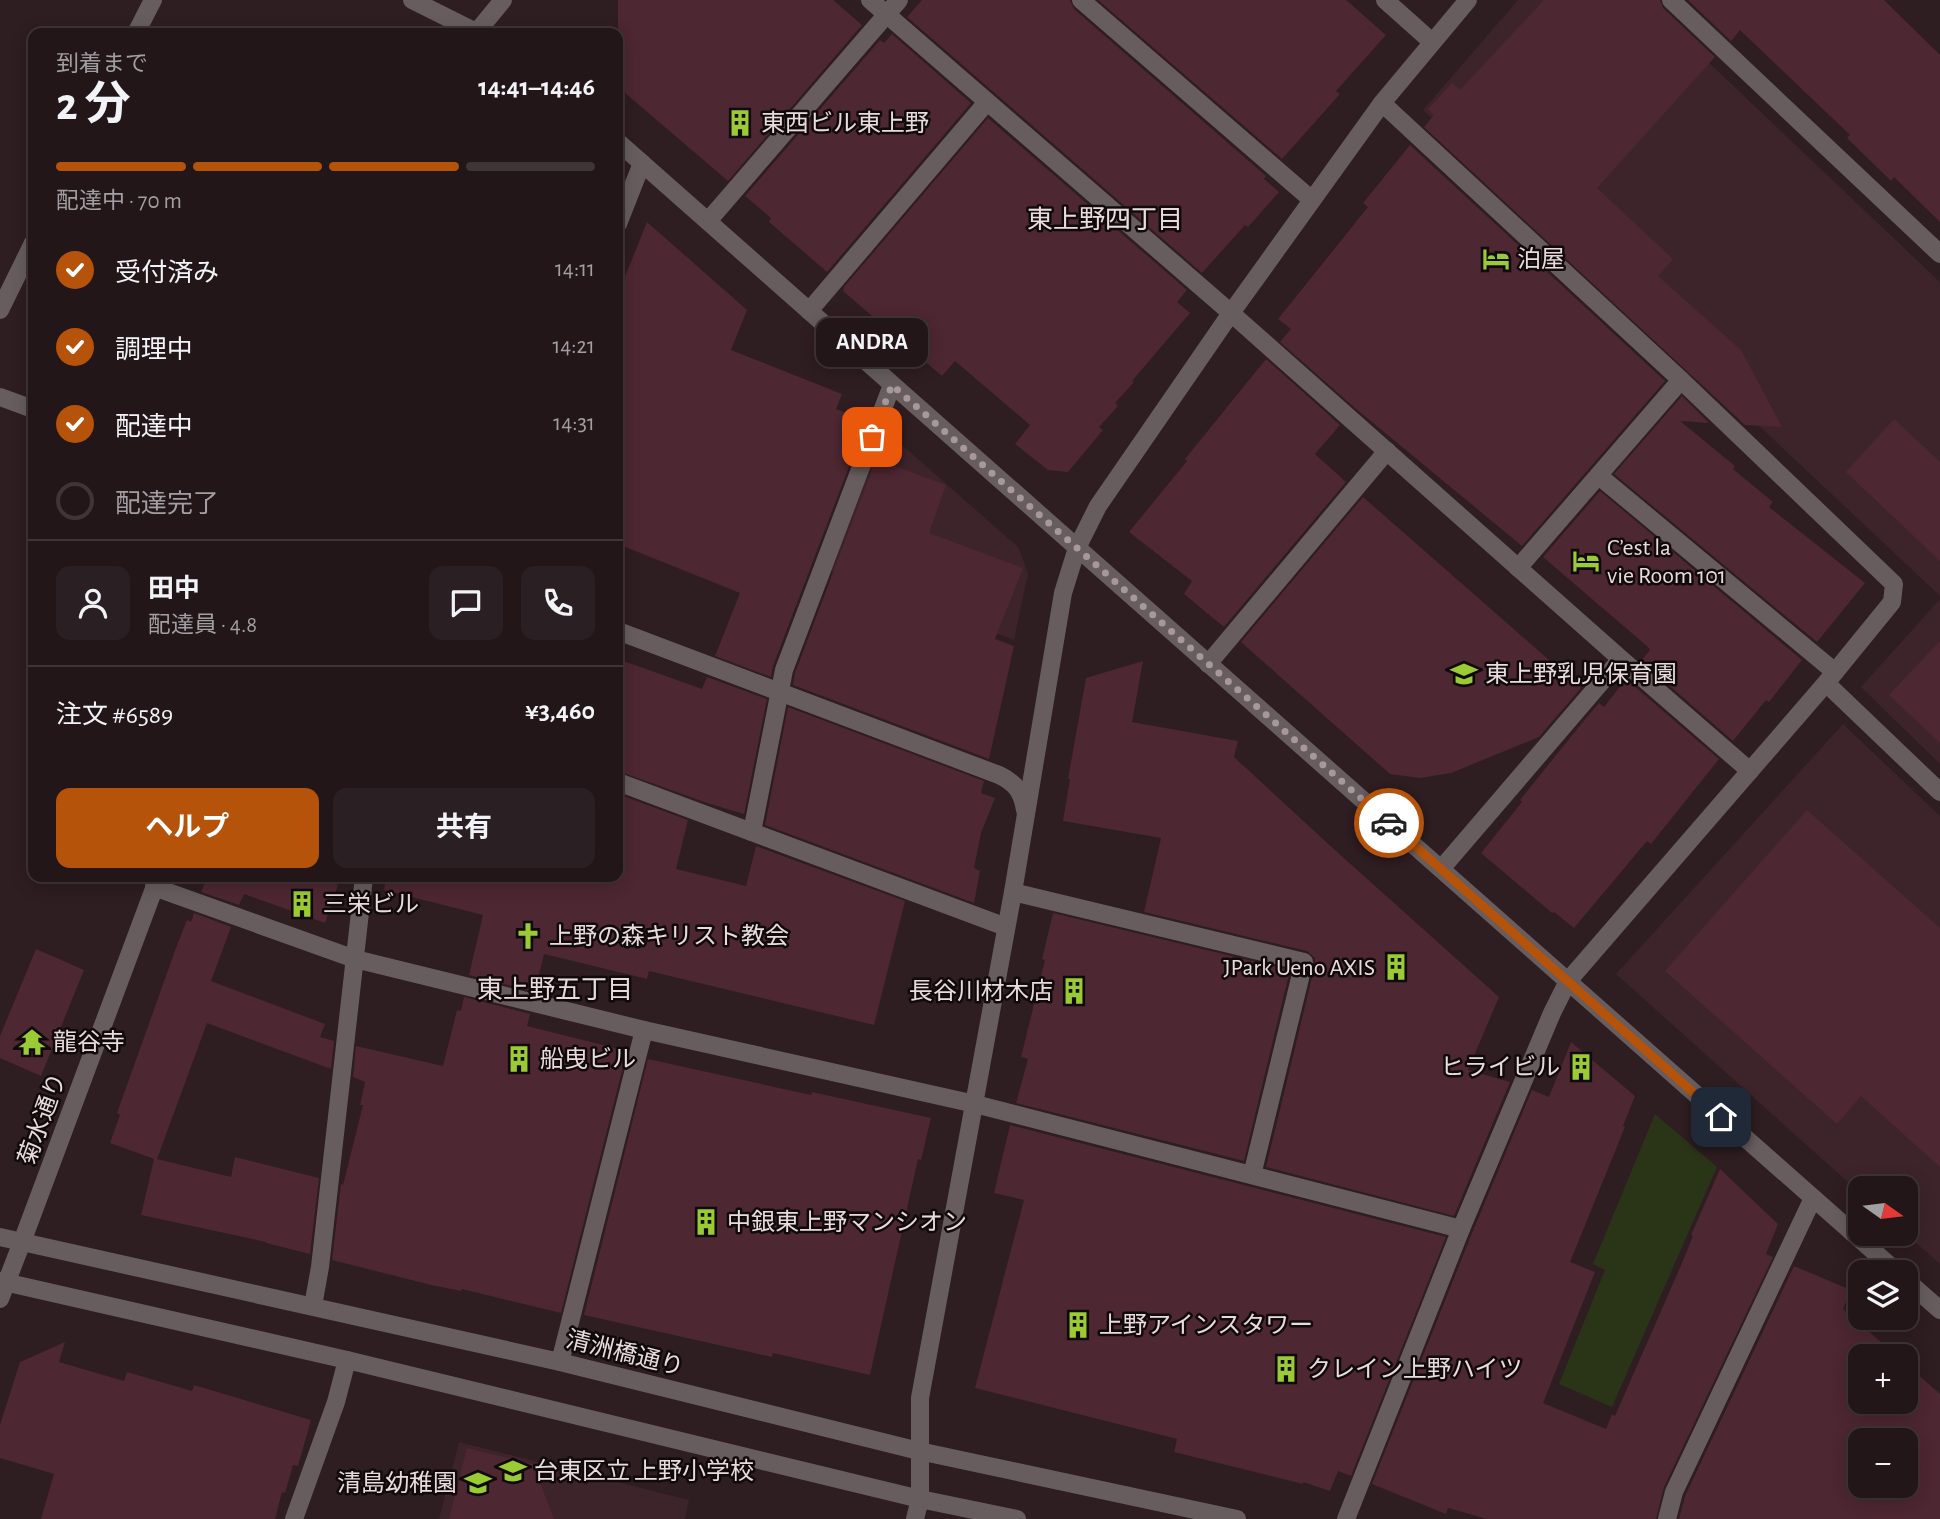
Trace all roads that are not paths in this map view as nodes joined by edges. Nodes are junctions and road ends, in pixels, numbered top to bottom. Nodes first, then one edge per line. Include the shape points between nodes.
1 (153, 0) edge
2 (412, 0) edge
3 (503, 0) edge
4 (870, 0) edge
5 (899, 0) edge
6 (1081, 0) edge
7 (1385, 0) edge
8 (1468, 0) edge
9 (1671, 0) edge
10 (886, 15) junction
11 (139, 28) edge
12 (467, 28) edge
13 (481, 28) edge
14 (1432, 42) junction
15 (987, 102) junction
16 (1382, 103) junction
17 (623, 146) edge
18 (642, 163) junction
19 (1312, 200) junction
20 (623, 211) edge
21 (708, 221) junction
22 (28, 253) edge
23 (1940, 254) edge
24 (0, 310) edge
25 (809, 311) junction
26 (1231, 313) junction
27 (1681, 380) junction
28 (892, 385) junction
29 (0, 397) edge
30 (28, 407) edge
31 (1387, 451) junction
32 (1599, 476) junction
33 (1077, 548) junction
34 (1518, 568) junction
35 (623, 633) edge
36 (1620, 659) junction
37 (1208, 664) junction
38 (1830, 678) junction
39 (779, 692) junction
40 (1750, 771) junction
41 (623, 784) edge
42 (1940, 792) edge
43 (1026, 814) junction
44 (752, 832) junction
45 (1441, 869) junction
46 (156, 882) edge
47 (363, 882) edge
48 (1013, 892) junction
49 (1006, 927) junction
50 (355, 959) junction
51 (1568, 981) junction
52 (644, 1030) junction
53 (975, 1104) junction
54 (1252, 1175) junction
55 (1813, 1198) junction
56 (1461, 1229) junction
57 (0, 1237) edge
58 (22, 1242) junction
59 (1883, 1260) edge
60 (2, 1287) edge
61 (1918, 1291) edge
62 (313, 1306) junction
63 (1940, 1310) edge
64 (347, 1360) junction
65 (560, 1362) junction
66 (919, 1451) junction
67 (920, 1499) junction
68 (294, 1519) edge
69 (915, 1519) edge
70 (1017, 1519) edge
71 (1237, 1519) edge
72 (1346, 1519) edge
73 (1667, 1519) edge

1 - 11 street
2 - 12 street
3 - 13 street
4 - 10 street
5 - 10 street
6 - 19 street
7 - 14 street
8 - 14 street
9 - 23 street
10 - 15 street
10 - 21 street
14 - 16 street
15 - 25 street
15 - 26 street
16 - 19 street
16 - 27 street
17 - 18 street
18 - 20 street
18 - 21 street
19 - 26 street
21 - 25 street
22 - 24 street
25 - 28 street
26 - 31 street
26 - 33 street via 1098,506
27 - 32 street
27 - 38 street via 1894,584 1892,602
28 - 33 street
28 - 39 street
29 - 30 street
31 - 34 street
31 - 37 street
32 - 34 street
32 - 38 street
33 - 37 street
33 - 43 street via 1063,593
34 - 36 street
35 - 39 street
36 - 40 street
36 - 45 street
37 - 45 street
38 - 40 street
38 - 42 street
39 - 43 street via 1009,779 1023,797
39 - 44 street
40 - 51 street
41 - 44 street
43 - 48 street
44 - 49 street
45 - 51 street
46 - 50 street
46 - 58 street, 菊水通り
47 - 50 street
48 - 49 street
48 - 54 street via 1304,961
49 - 53 street
50 - 52 street
50 - 62 street
51 - 55 street
51 - 56 street
52 - 53 street
52 - 65 street
53 - 54 street
53 - 66 street via 920,1398
54 - 56 street
55 - 59 street
55 - 73 street via 1674,1492
56 - 72 street
57 - 58 street, 清洲橋通り
58 - 60 street, 菊水通り
58 - 62 street, 清洲橋通り
60 - 64 street
61 - 63 street
62 - 65 street, 清洲橋通り
64 - 67 street
64 - 68 street
65 - 66 street, 清洲橋通り
66 - 67 street
66 - 71 street, 清洲橋通り
67 - 69 street
67 - 70 street

